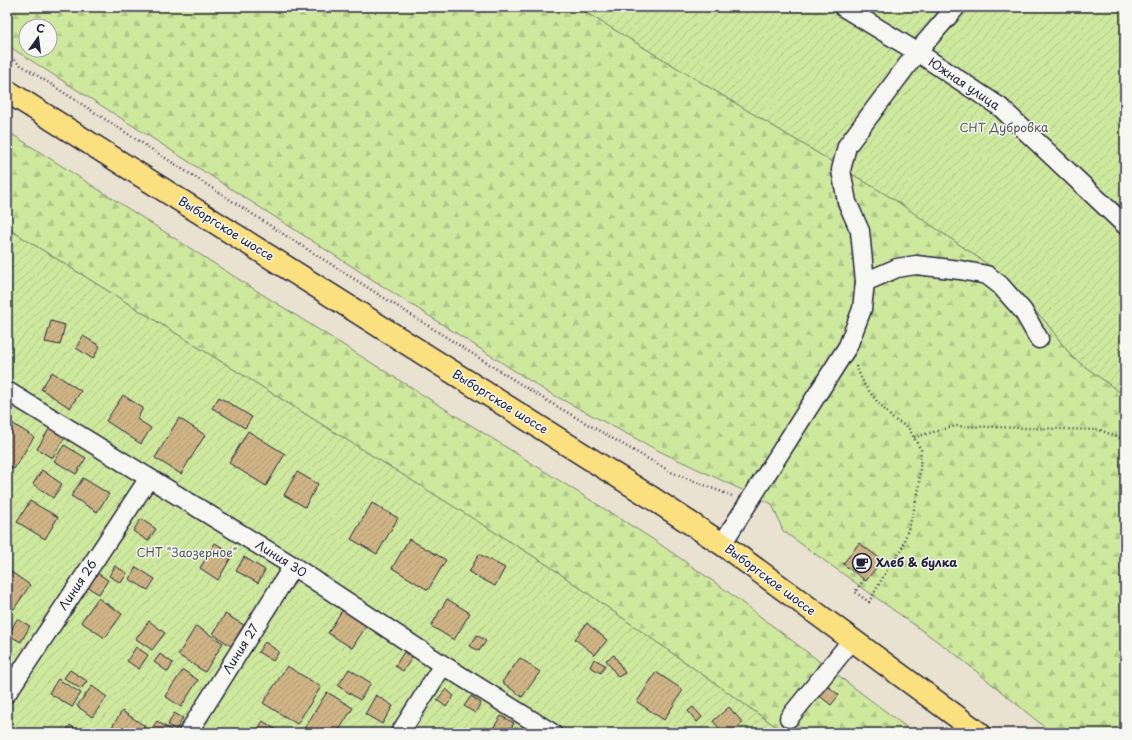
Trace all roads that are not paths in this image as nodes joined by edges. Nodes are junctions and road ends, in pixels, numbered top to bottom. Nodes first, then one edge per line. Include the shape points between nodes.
1 (843, 7) edge
2 (956, 7) edge
3 (916, 52) junction
4 (7, 91) edge
5 (1125, 225) edge
6 (865, 282) junction
7 (1039, 339) dead end
8 (7, 391) edge
9 (149, 478) junction
10 (722, 544) junction
11 (293, 566) junction
12 (852, 640) junction
13 (443, 665) junction
14 (7, 693) edge
15 (789, 718) dead end
16 (188, 733) edge
17 (400, 733) edge
18 (552, 733) edge
19 (979, 733) edge

1 - 3 street, Южная улица
2 - 3 street
3 - 5 street, Южная улица via 1000,107
3 - 6 street via 847,146 841,170 848,202 860,231
4 - 10 main road, Выборгское шоссе
6 - 7 street via 897,268 916,264 987,275 1000,285 1022,311
6 - 10 street via 862,309 848,346
8 - 9 street, Линия 30
9 - 11 street, Линия 30
9 - 14 street, Линия 26
10 - 12 main road, Выборгское шоссе
11 - 13 street, Линия 30
11 - 16 street, Линия 27
12 - 15 street
12 - 19 main road, Выборгское шоссе
13 - 17 street
13 - 18 street, Линия 30

